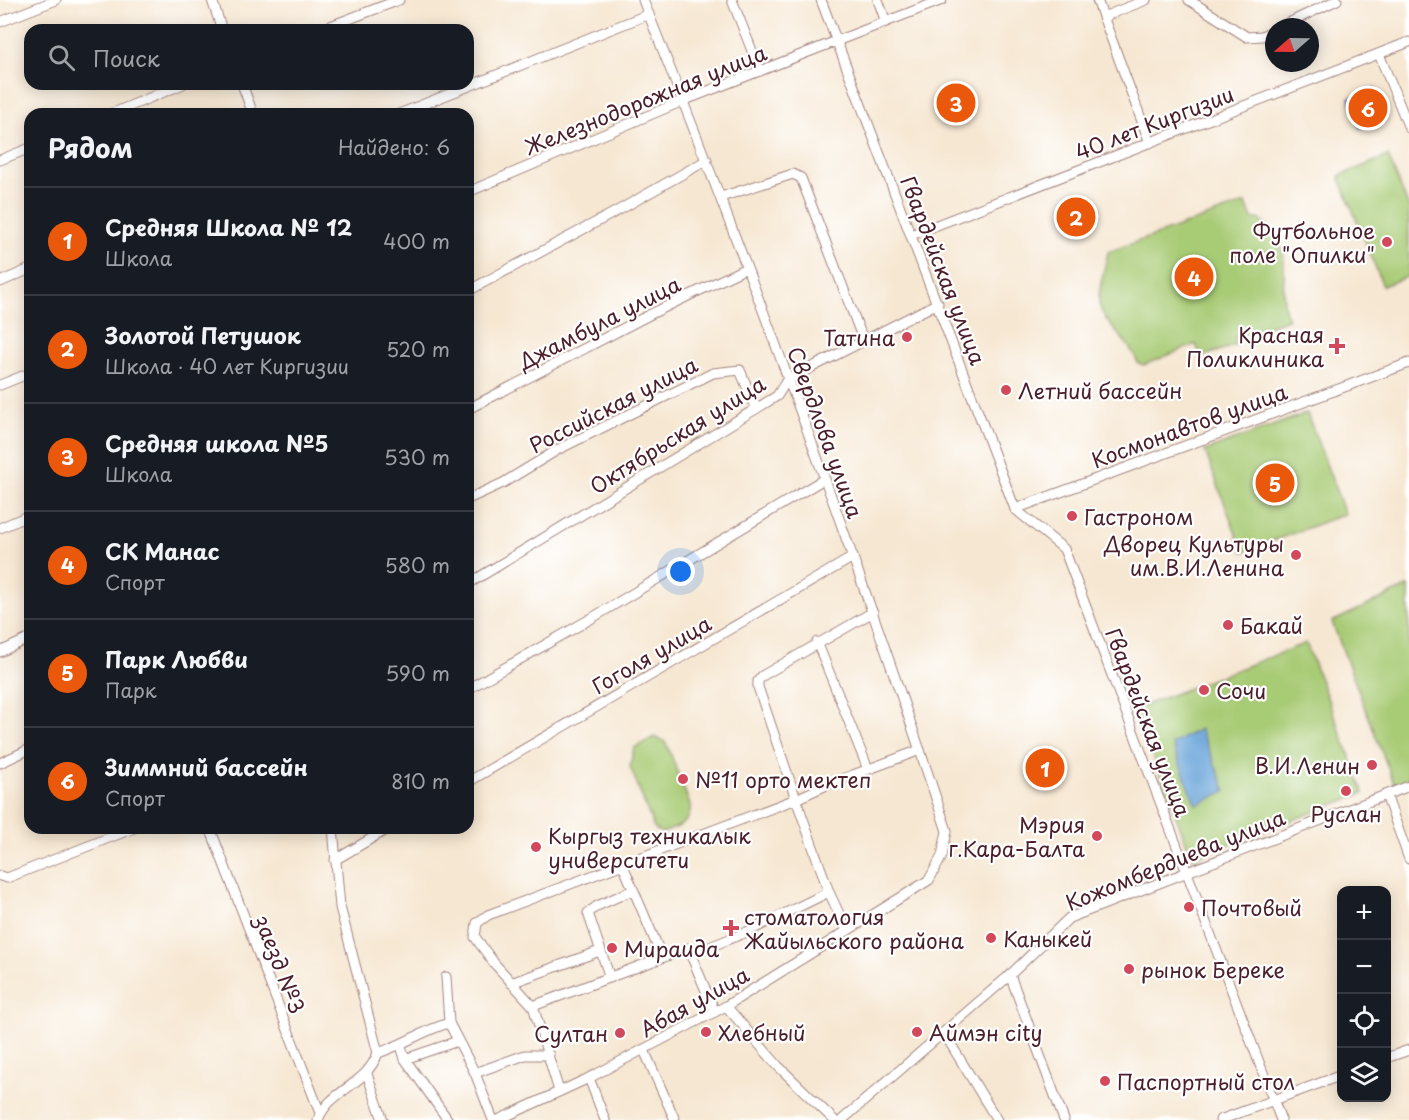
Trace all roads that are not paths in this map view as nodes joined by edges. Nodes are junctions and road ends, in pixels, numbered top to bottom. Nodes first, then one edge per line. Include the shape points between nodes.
1 (56, 0) edge
2 (212, 0) edge
3 (399, 0) edge
4 (643, 0) edge
5 (732, 0) edge
6 (821, 0) edge
7 (878, 0) edge
8 (942, 0) edge
9 (1097, 0) edge
10 (1146, 0) edge
11 (1189, 0) edge
12 (1338, 0) edge
13 (649, 14) junction
14 (1103, 17) junction
15 (1299, 18) edge
16 (0, 22) edge
17 (886, 22) junction
18 (220, 24) edge
19 (337, 24) edge
20 (1265, 34) edge
21 (836, 40) junction
22 (1409, 42) edge
23 (1379, 54) junction
24 (760, 71) junction
25 (474, 84) edge
26 (169, 90) edge
27 (244, 90) edge
28 (459, 90) edge
29 (685, 100) junction
30 (125, 108) edge
31 (251, 108) edge
32 (414, 108) edge
33 (1409, 128) edge
34 (1150, 143) junction
35 (24, 150) edge
36 (0, 160) edge
37 (707, 160) junction
38 (474, 189) edge
39 (721, 196) junction
40 (911, 235) junction
41 (746, 268) junction
42 (24, 272) edge
43 (0, 282) edge
44 (474, 288) edge
45 (938, 303) junction
46 (864, 342) junction
47 (1409, 363) edge
48 (24, 375) edge
49 (787, 380) junction
50 (0, 385) edge
51 (474, 407) edge
52 (756, 409) junction
53 (824, 479) junction
54 (474, 497) edge
55 (1016, 509) junction
56 (24, 518) edge
57 (0, 528) edge
58 (853, 557) junction
59 (474, 580) edge
60 (873, 612) junction
61 (24, 641) edge
62 (817, 642) junction
63 (0, 652) edge
64 (474, 686) edge
65 (920, 750) junction
66 (24, 752) edge
67 (0, 763) edge
68 (868, 769) junction
69 (474, 778) edge
70 (1409, 786) edge
71 (1386, 795) junction
72 (796, 799) junction
73 (119, 834) edge
74 (212, 834) edge
75 (333, 834) edge
76 (379, 834) edge
77 (1409, 859) edge
78 (335, 860) junction
79 (622, 863) junction
80 (1186, 871) junction
81 (0, 876) edge
82 (929, 880) joint
83 (633, 890) junction
84 (829, 891) junction
85 (847, 931) junction
86 (600, 951) junction
87 (692, 954) junction
88 (662, 957) junction
89 (1010, 975) junction
90 (446, 977) dead end
91 (610, 978) junction
92 (511, 983) junction
93 (532, 1006) junction
94 (726, 1006) junction
95 (715, 1012) junction
96 (449, 1023) junction
97 (944, 1033) junction
98 (458, 1041) junction
99 (401, 1046) junction
100 (644, 1050) junction
101 (1409, 1050) edge
102 (378, 1053) junction
103 (549, 1055) junction
104 (1391, 1056) edge
105 (405, 1059) junction
106 (475, 1073) junction
107 (367, 1074) junction
108 (1337, 1076) edge
109 (589, 1078) junction
110 (559, 1091) junction
111 (1273, 1100) junction
112 (520, 1110) junction
113 (319, 1117) edge
114 (844, 1119) edge
115 (383, 1120) edge
116 (448, 1120) edge
117 (494, 1120) edge
118 (498, 1120) edge
119 (525, 1120) edge
120 (605, 1120) edge
121 (675, 1120) edge
122 (834, 1120) edge
123 (997, 1120) edge
124 (1064, 1120) edge
125 (1220, 1120) edge
126 (1281, 1120) edge

1 - 16 street
2 - 18 street
3 - 19 street
4 - 13 street, Свердлова улица
5 - 24 street
6 - 21 street, Гвардейская улица
7 - 17 street
8 - 17 street, Железнодорожная улица
9 - 14 street
10 - 14 street
11 - 20 street via 1247,37
12 - 15 street
13 - 25 street
13 - 29 street, Свердлова улица
14 - 34 street
17 - 21 street, Железнодорожная улица
21 - 24 street, Железнодорожная улица
21 - 40 street, Гвардейская улица
22 - 23 street, 40 лет Киргизии
23 - 33 street
23 - 34 street, 40 лет Киргизии
24 - 29 street, Железнодорожная улица
26 - 30 street
27 - 31 street
28 - 32 street
29 - 37 street, Свердлова улица
29 - 38 street, Железнодорожная улица
34 - 40 street, 40 лет Киргизии
35 - 36 street
37 - 39 street, Свердлова улица
37 - 44 street
39 - 41 street, Свердлова улица
39 - 46 street via 793,174 801,178
40 - 45 street, Гвардейская улица
41 - 49 street, Свердлова улица
41 - 51 street, Джамбула улица
42 - 43 street
45 - 46 street, Октябрьская улица
45 - 55 street, Гвардейская улица
46 - 49 street, Октябрьская улица
47 - 55 street, Космонавтов улица
48 - 50 street
49 - 52 street, Октябрьская улица via 777,396
49 - 53 street, Свердлова улица
52 - 54 street, Российская улица via 740,370 713,373 580,438
52 - 59 street, Октябрьская улица
53 - 58 street, Свердлова улица
53 - 64 street
55 - 80 street, Гвардейская улица via 1064,549
56 - 57 street
58 - 60 street, Свердлова улица
58 - 69 street, Гоголя улица
60 - 62 street
60 - 65 street, Свердлова улица
61 - 63 street
62 - 68 street
62 - 72 street via 762,675 757,683
65 - 68 street
65 - 82 street, Свердлова улица via 947,831 942,856
66 - 67 street
68 - 72 street
70 - 71 street, Кожомбердиева улица
71 - 77 street
71 - 80 street, Кожомбердиева улица
72 - 79 street
72 - 84 street
73 - 81 street via 7,878
74 - 113 street, заезд №3
75 - 78 street
76 - 78 street
78 - 102 street via 340,907
79 - 83 street
79 - 92 street via 488,915 477,923 475,937
80 - 89 street, Кожомбердиева улица via 1069,918
80 - 111 street, Гвардейская улица
82 - 85 street, Абая улица
83 - 86 street via 588,913
83 - 88 street
84 - 85 street
84 - 87 street
85 - 94 street, Абая улица
86 - 91 street
86 - 92 street
87 - 88 street via 687,948
87 - 95 street
88 - 91 street
89 - 97 street, Кожомбердиева улица
89 - 124 street
90 - 96 street
91 - 93 street
92 - 93 street
93 - 103 street
94 - 95 street, Абая улица
94 - 122 street via 778,1066
95 - 100 street, Абая улица
96 - 98 street
96 - 99 street
97 - 114 street, Кожомбердиева улица
97 - 123 street
98 - 105 street
98 - 106 street
99 - 102 street
99 - 105 street
100 - 109 street, Абая улица
100 - 121 street
101 - 104 street
102 - 107 street
103 - 106 street via 525,1055
103 - 110 street
105 - 116 street
106 - 117 street
107 - 113 street via 325,1105
107 - 115 street
108 - 111 street
109 - 110 street, Абая улица
109 - 120 street
110 - 112 street, Абая улица
111 - 125 street
111 - 126 street, Гвардейская улица
112 - 118 street, Абая улица
112 - 119 street

